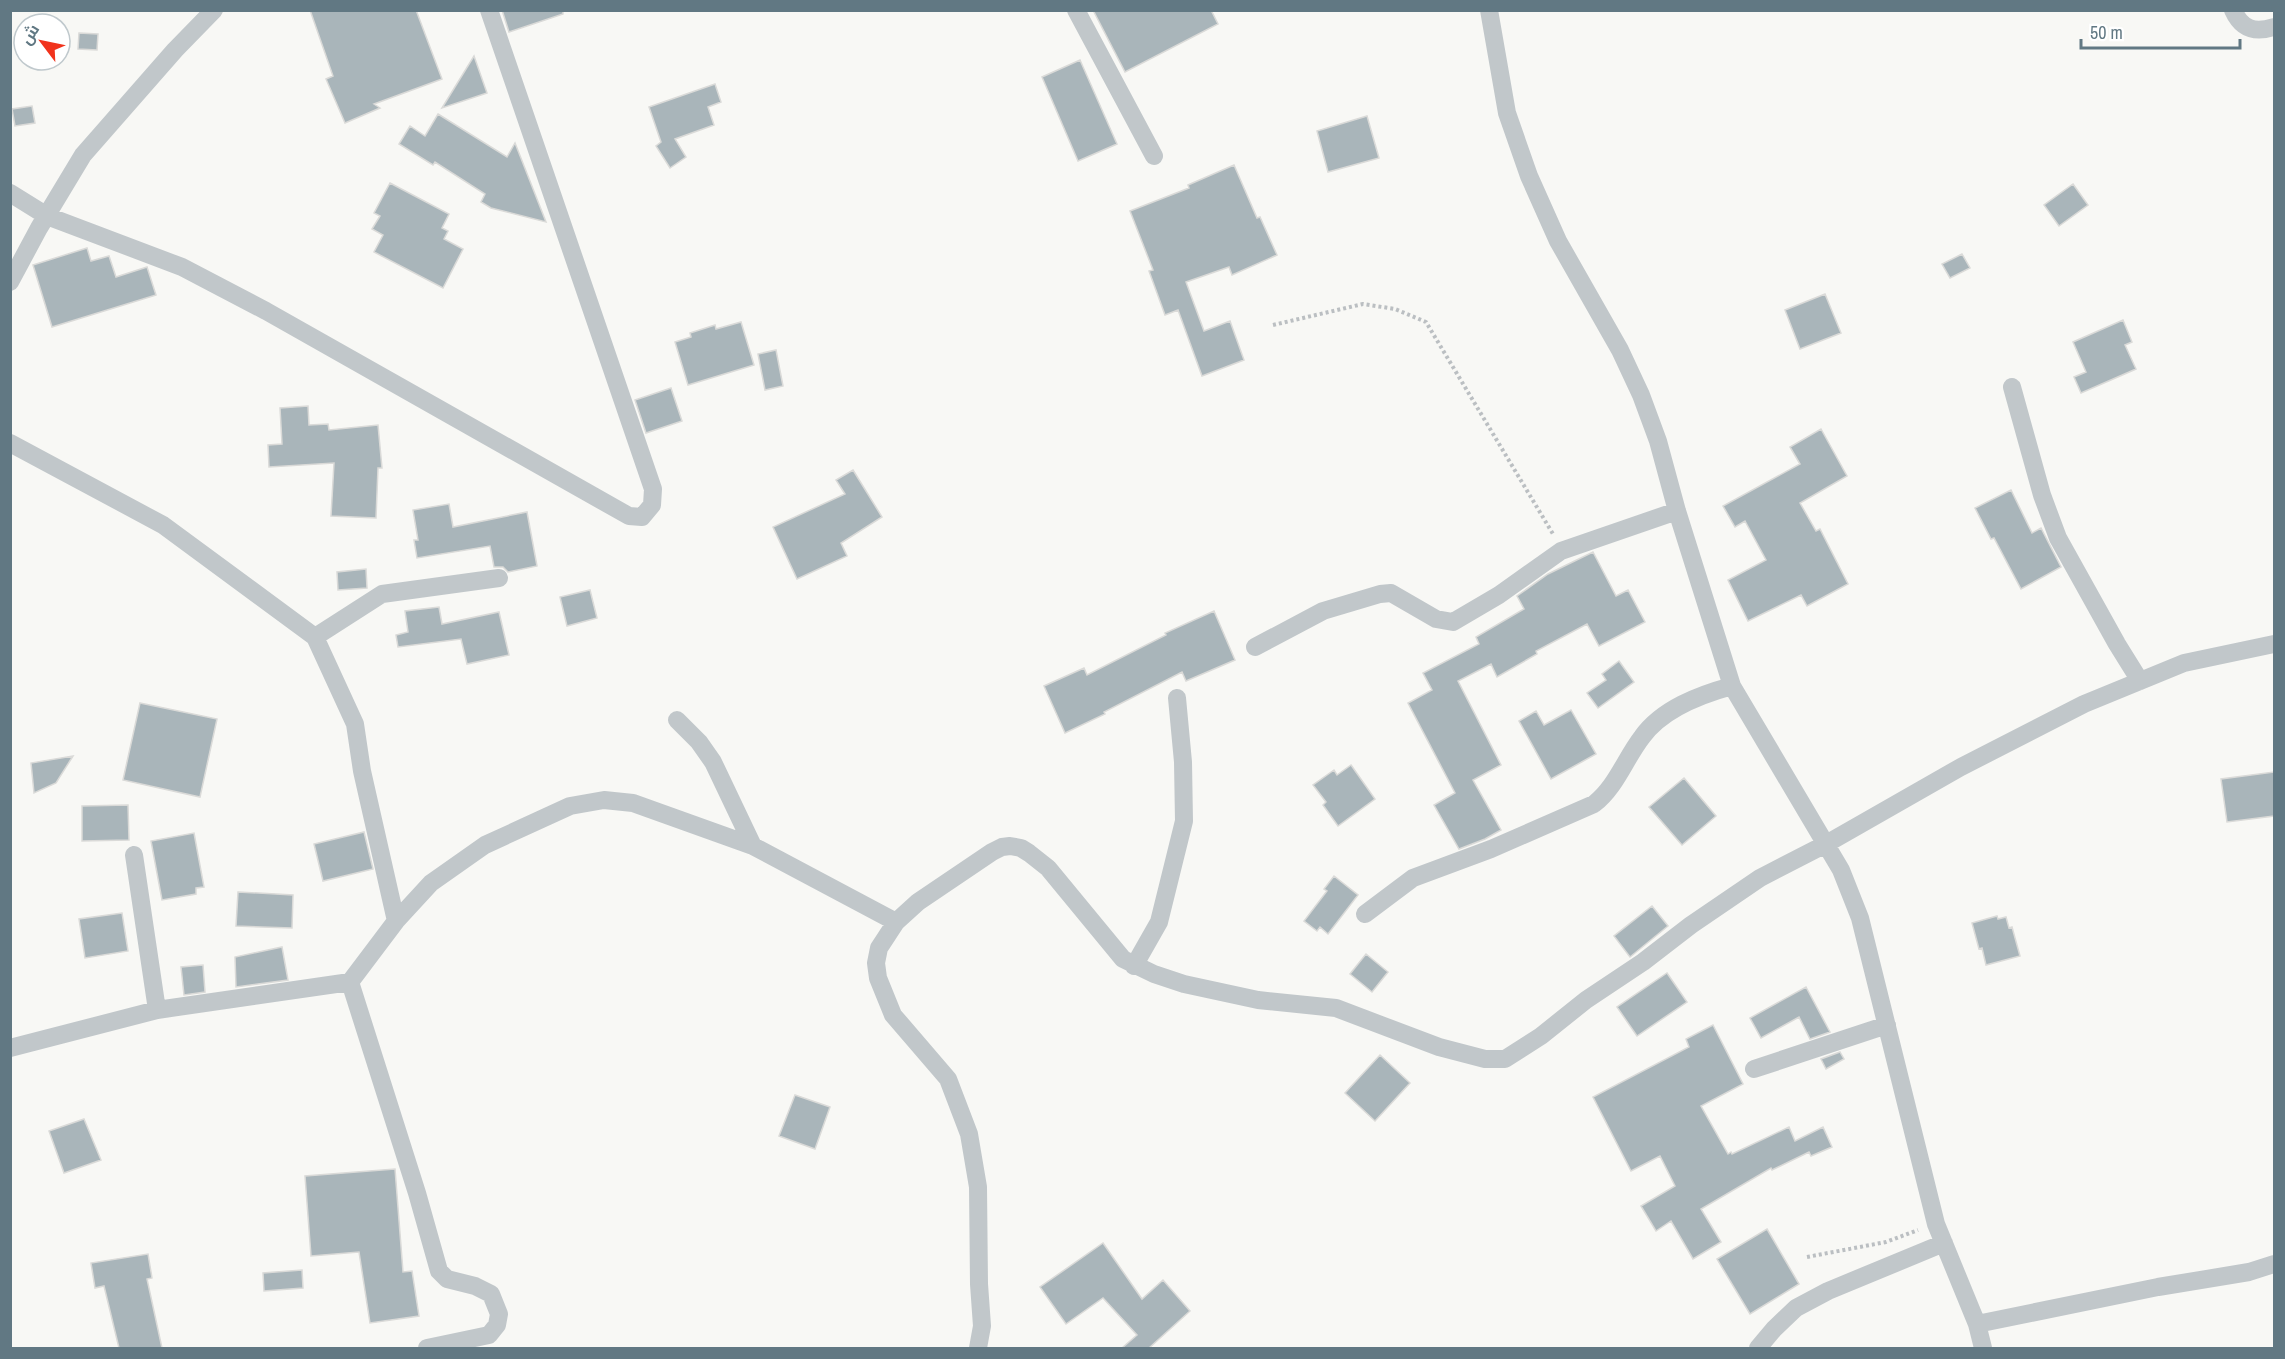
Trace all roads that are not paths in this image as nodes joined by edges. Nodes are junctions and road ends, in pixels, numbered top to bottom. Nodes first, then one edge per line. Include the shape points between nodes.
1 (214, 10) edge
2 (489, 10) edge
3 (1076, 10) edge
4 (1489, 10) edge
5 (2233, 10) edge
6 (2274, 27) edge
7 (1154, 156) dead end
8 (10, 193) edge
9 (47, 216) junction
10 (10, 282) edge
11 (2012, 387) dead end
12 (10, 443) edge
13 (1677, 512) junction
14 (499, 578) dead end
15 (315, 637) junction
16 (2274, 644) edge
17 (1255, 647) dead end
18 (2140, 681) junction
19 (1732, 686) junction
20 (1177, 698) dead end
21 (677, 720) dead end
22 (1826, 844) junction
23 (753, 846) junction
24 (134, 855) dead end
25 (1365, 914) dead end
26 (396, 921) junction
27 (896, 922) junction
28 (1134, 966) junction
29 (350, 982) junction
30 (157, 1010) junction
31 (1887, 1025) junction
32 (10, 1048) edge
33 (1754, 1069) dead end
34 (1944, 1243) junction
35 (2274, 1263) edge
36 (1977, 1324) junction
37 (428, 1348) edge
38 (978, 1348) edge
39 (1758, 1348) edge
40 (1983, 1348) edge

1 - 9 street via 83,155
2 - 9 street via 652,489 652,505 642,517 629,516 182,267
3 - 7 street
4 - 13 street via 1507,113 1529,176 1558,240 1641,395
5 - 6 street via 2245,26 2260,31
8 - 9 street
9 - 10 street
11 - 18 street via 2058,538
12 - 15 street via 163,525
13 - 17 street via 1561,551 1454,622 1436,620 1391,593 1380,594 1323,611
13 - 19 street
14 - 15 street via 382,594
15 - 26 street via 355,724
16 - 18 street via 2184,663
18 - 22 street via 2084,704 1971,762
19 - 22 street
19 - 25 street via 1706,693 1654,722 1604,796 1594,804 1413,878
20 - 28 street via 1184,821 1159,922
21 - 23 street via 713,762
22 - 28 street via 1760,878 1505,1059 1485,1059 1439,1047 1336,1008 1258,1000 1184,984
22 - 31 street via 1860,918
23 - 26 street via 633,803 586,802 485,845 431,884
23 - 27 street
24 - 30 street
26 - 29 street
27 - 28 street via 918,902 992,852 1002,847 1021,848 1048,868 1123,959
27 - 38 street via 879,948 878,978 893,1015 948,1079 969,1134 978,1187 982,1326
29 - 30 street
29 - 37 street via 439,1271 447,1280 491,1294 499,1314 489,1335
30 - 32 street
31 - 33 street
31 - 34 street
34 - 36 street
34 - 39 street via 1796,1308
35 - 36 street via 2249,1272
36 - 40 street

